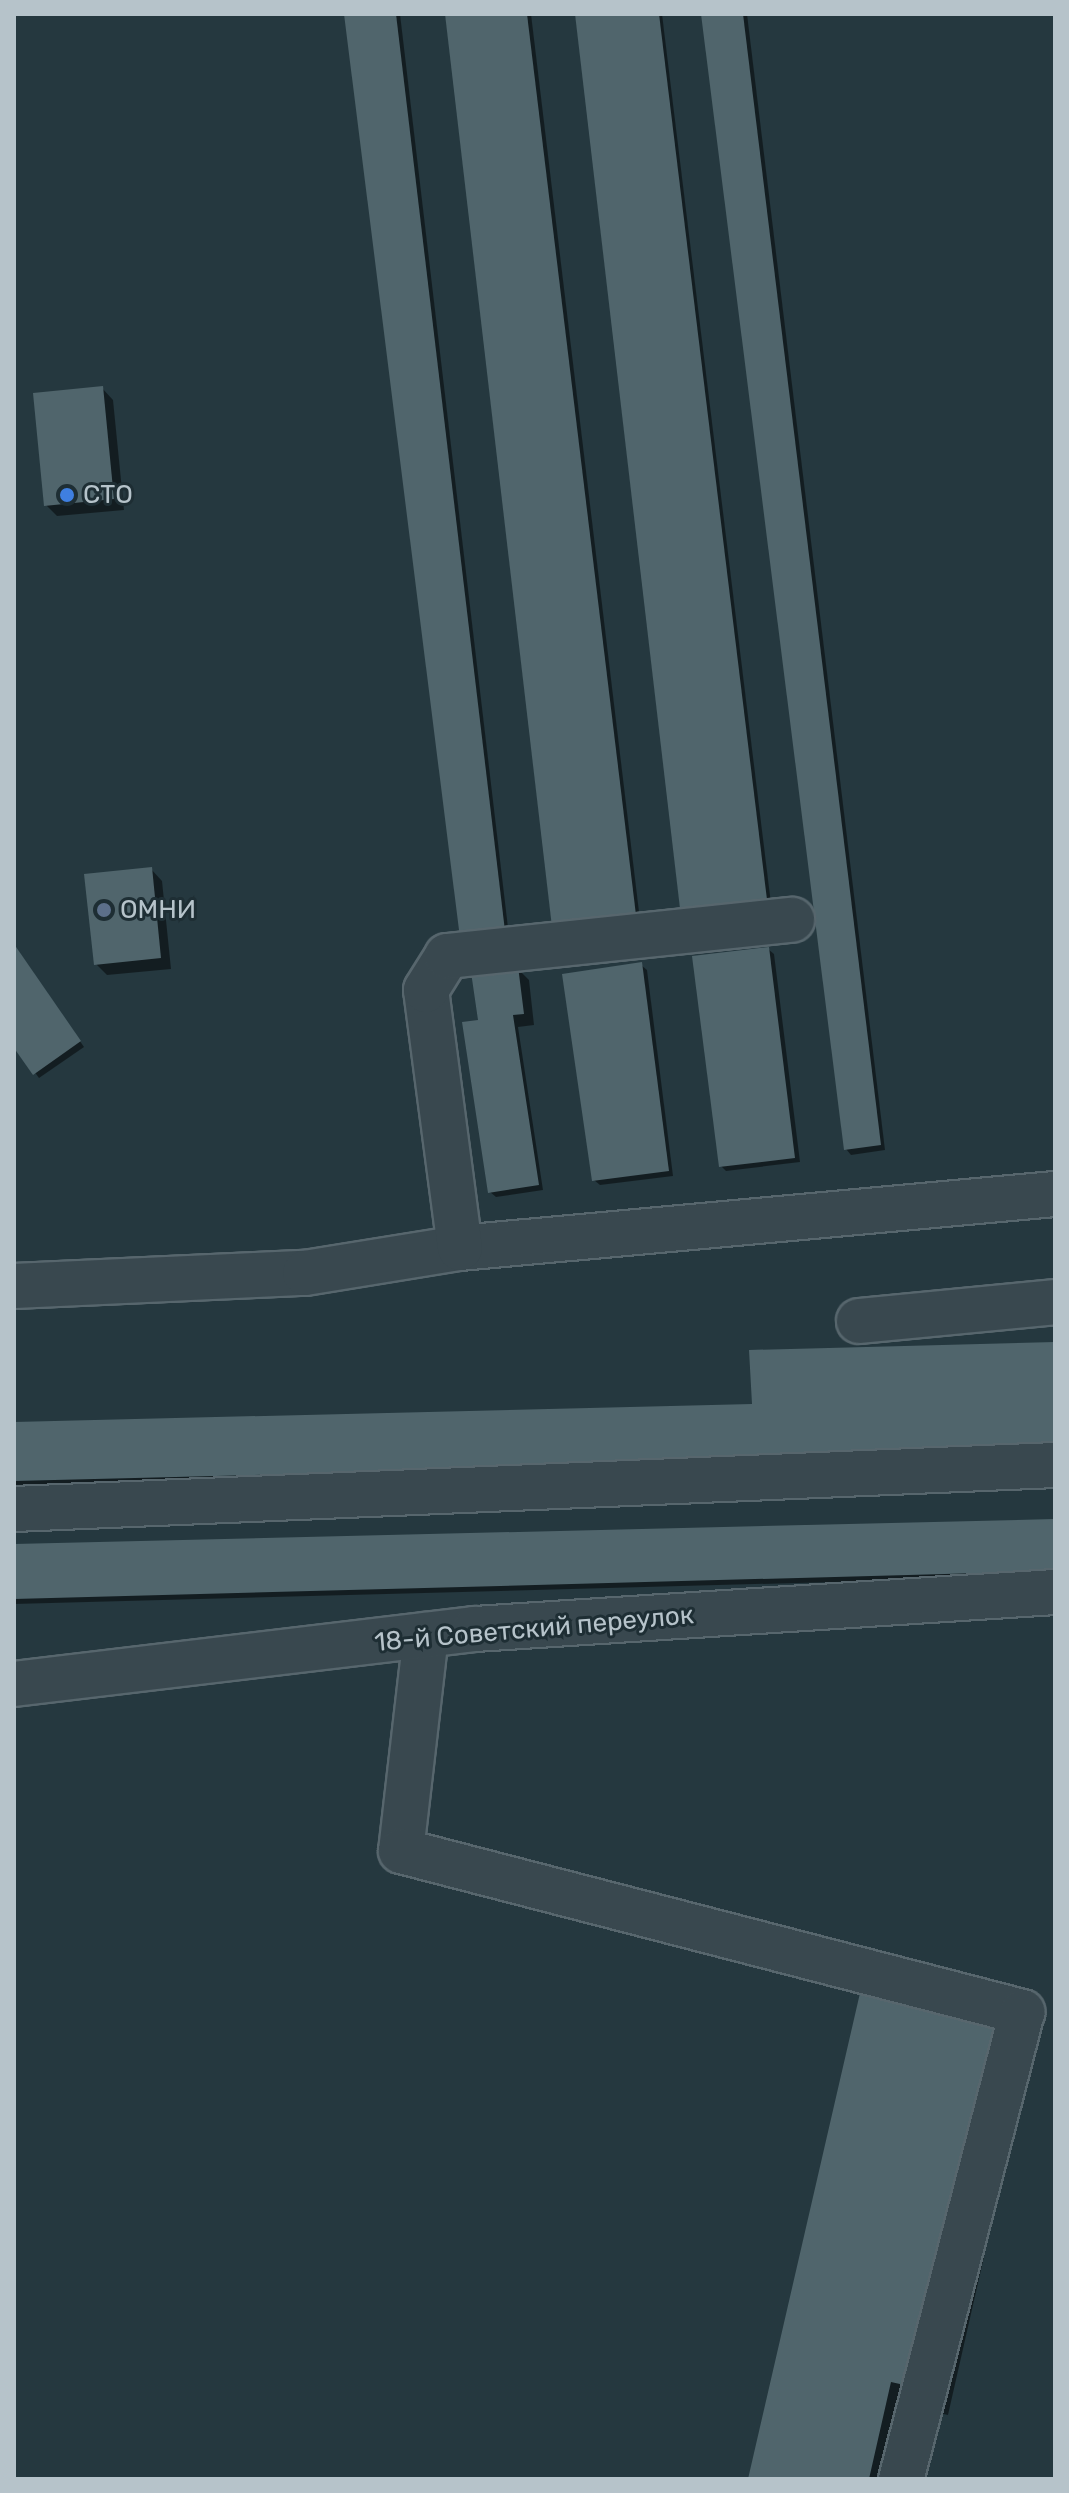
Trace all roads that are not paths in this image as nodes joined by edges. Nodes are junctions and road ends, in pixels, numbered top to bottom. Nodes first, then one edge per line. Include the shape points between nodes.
1 (792, 920) dead end
2 (1055, 1194) edge
3 (460, 1248) junction
4 (14, 1286) edge
5 (1055, 1302) edge
6 (859, 1321) dead end
7 (1055, 1465) edge
8 (14, 1509) edge
9 (1055, 1592) edge
10 (426, 1635) junction
11 (14, 1684) edge
12 (901, 2479) edge

1 - 3 street via 447,956 426,990
2 - 3 street
3 - 4 street via 305,1273
5 - 6 street
7 - 8 street
9 - 10 street, 18-й Советский переулок
10 - 11 street, 18-й Советский переулок
10 - 12 street via 401,1851 1022,2012

